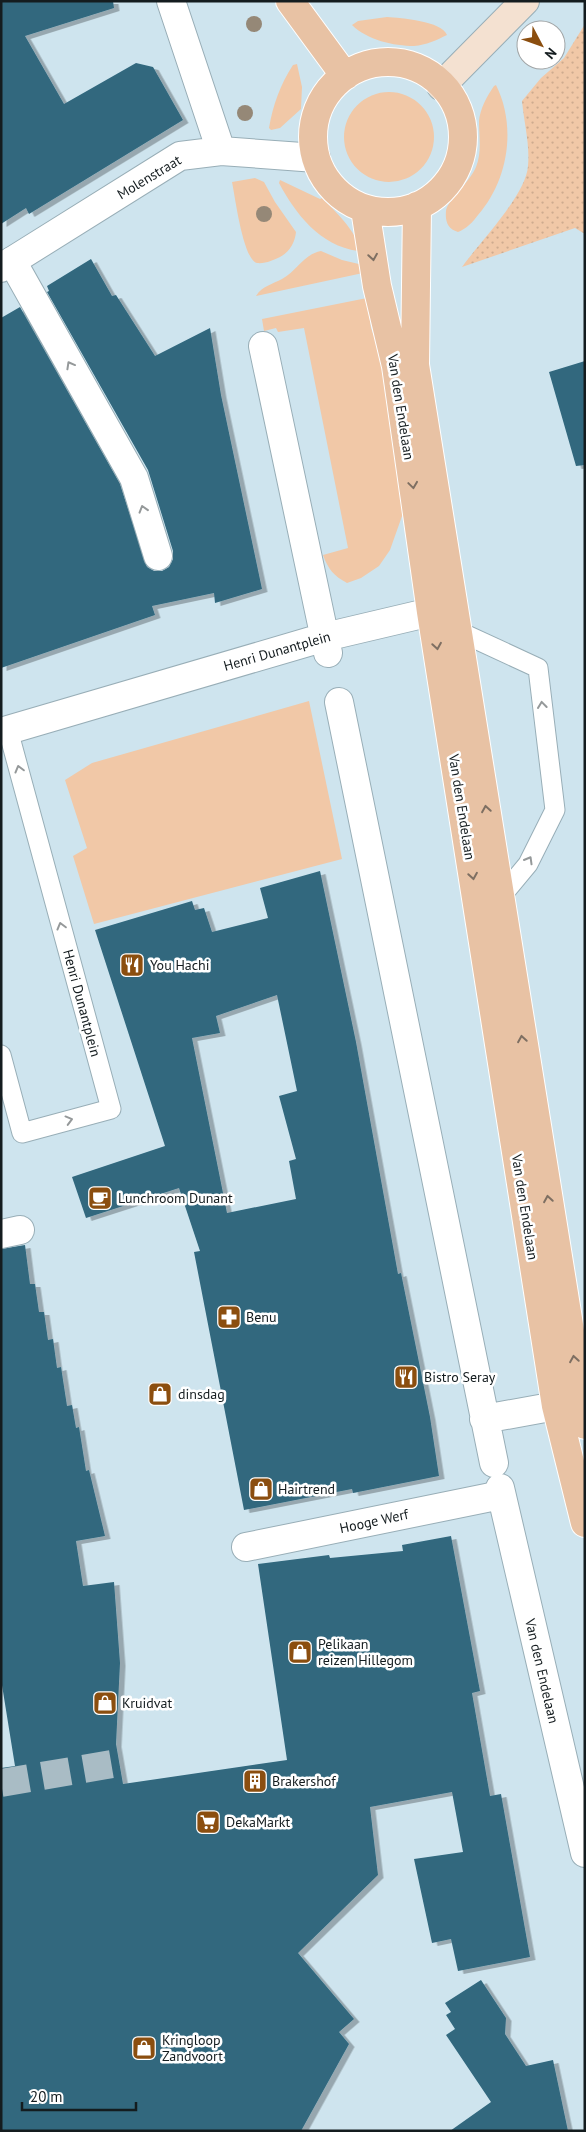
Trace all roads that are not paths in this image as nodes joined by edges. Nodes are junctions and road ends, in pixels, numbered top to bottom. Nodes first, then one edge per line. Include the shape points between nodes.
1 (171, 1) edge
2 (290, 1) edge
3 (525, 1) edge
4 (345, 76) junction
5 (442, 86) junction
6 (221, 151) junction
7 (316, 158) junction
8 (417, 206) junction
9 (365, 209) junction
10 (7, 265) edge
11 (263, 346) dead end
12 (158, 556) dead end
13 (431, 612) junction
14 (458, 631) junction
15 (327, 645) junction
16 (339, 702) dead end
17 (5, 731) edge
18 (499, 899) junction
19 (1, 1055) edge
20 (556, 1406) junction
21 (484, 1419) junction
22 (585, 1425) edge
23 (498, 1482) junction
24 (585, 1523) edge
25 (246, 1548) dead end
26 (585, 1853) edge

1 - 6 street
2 - 4 main road
3 - 5 main road
4 - 5 main road via 363,66 395,63 420,70
4 - 7 main road via 333,86 317,113 313,143
5 - 8 main road via 457,110 462,128 462,148 446,182 434,196
6 - 7 street, Molenstraat
6 - 10 street, Molenstraat via 180,156
7 - 9 main road via 334,189
8 - 9 main road via 391,212
8 - 14 main road, Van den Endelaan via 415,365
9 -> 13 main road, Van den Endelaan via 377,286 396,366
12 -> 10 street via 134,478
11 - 15 street
13 - 15 street, Henri Dunantplein
13 -> 20 main road, Van den Endelaan
18 -> 14 main road, Van den Endelaan
18 -> 14 lane via 528,864 555,810 538,668
15 - 17 street, Henri Dunantplein
16 - 21 street, Van den Endelaan
19 -> 17 lane, Henri Dunantplein via 22,1133 111,1109
22 -> 18 main road, Van den Endelaan
20 - 21 street
20 - 24 main road, Van den Endelaan
21 - 23 street, Van den Endelaan
23 - 25 street, Hooge Werf
23 - 26 street, Van den Endelaan

